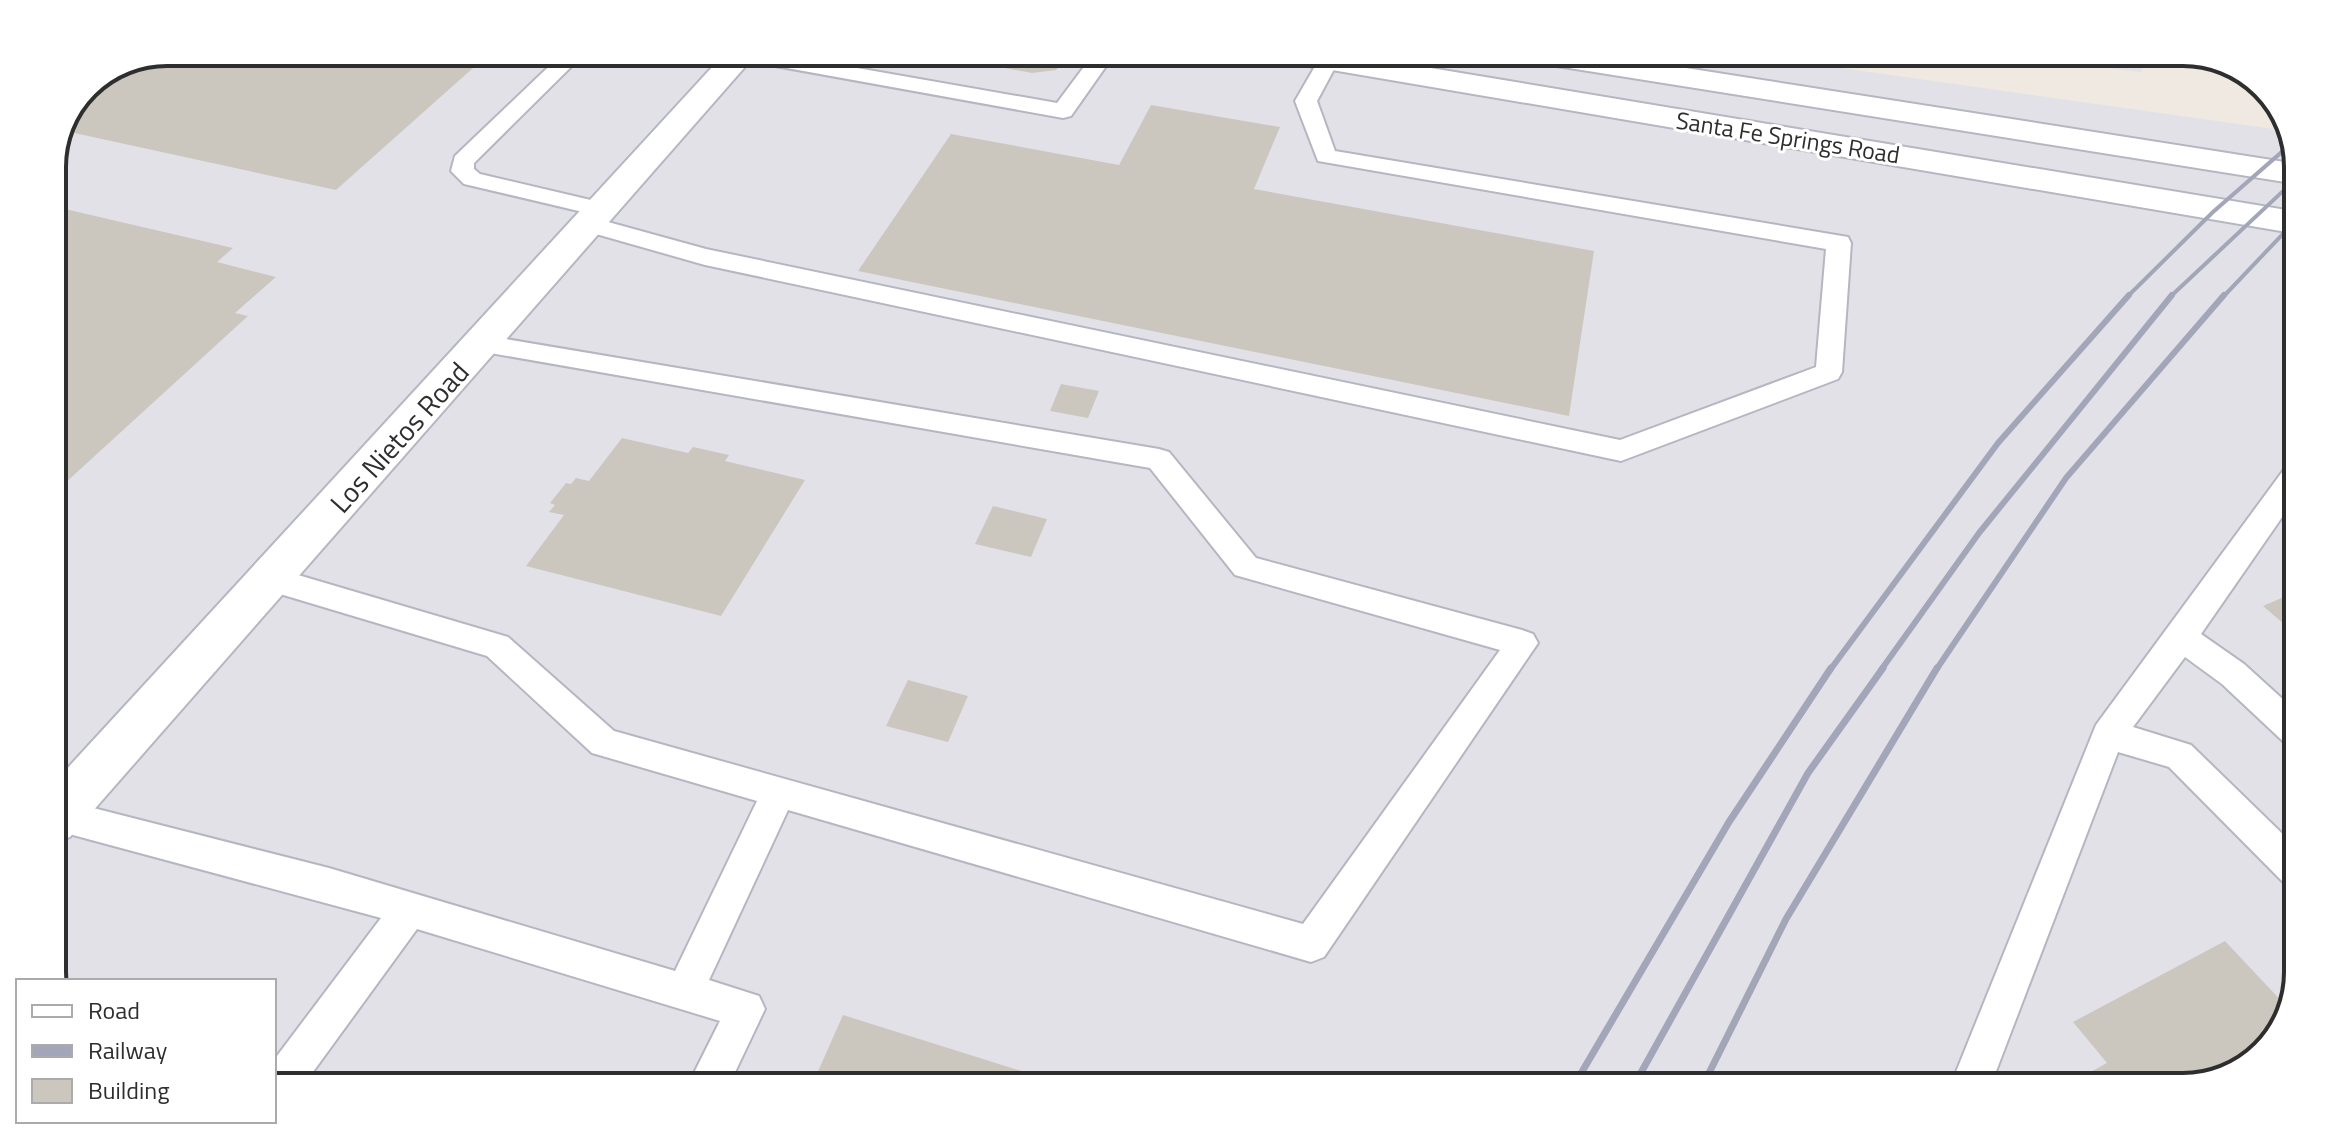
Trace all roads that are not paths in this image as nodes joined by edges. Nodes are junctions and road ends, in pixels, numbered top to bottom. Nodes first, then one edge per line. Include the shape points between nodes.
1 (561, 66) edge
2 (731, 66) edge
3 (815, 66) edge
4 (1096, 66) edge
5 (1325, 66) edge
6 (1388, 66) edge
7 (1614, 66) edge
8 (2284, 172) edge
9 (597, 218) junction
10 (2284, 221) edge
11 (482, 344) junction
12 (2284, 492) edge
13 (271, 579) junction
14 (2182, 638) junction
15 (2284, 721) edge
16 (2108, 735) junction
17 (779, 792) junction
18 (66, 806) edge
19 (66, 821) edge
20 (2284, 859) edge
21 (409, 910) junction
22 (684, 992) junction
23 (288, 1073) edge
24 (714, 1073) edge
25 (1975, 1073) edge

1 - 9 lane via 463,161 463,171 472,179
2 - 9 main road, Los Nietos Road
3 - 4 lane via 1063,111
5 - 9 lane via 1306,101 1326,156 1839,243 1829,372 1621,451 720,260
6 - 10 main road, Santa Fe Springs Road
7 - 8 main road, Santa Fe Springs Road
9 - 11 main road, Los Nietos Road
11 - 13 main road, Los Nietos Road
11 - 17 lane via 1159,459 1246,567 1522,643 1311,944
12 - 14 lane
13 - 17 lane via 497,646 604,743
13 - 18 main road, Los Nietos Road
14 - 15 lane via 2233,674
14 - 16 lane
16 - 20 lane via 2179,755
16 - 25 lane
17 - 22 lane
19 - 21 lane via 329,885
21 - 22 lane
21 - 23 lane
22 - 24 lane via 746,1009

